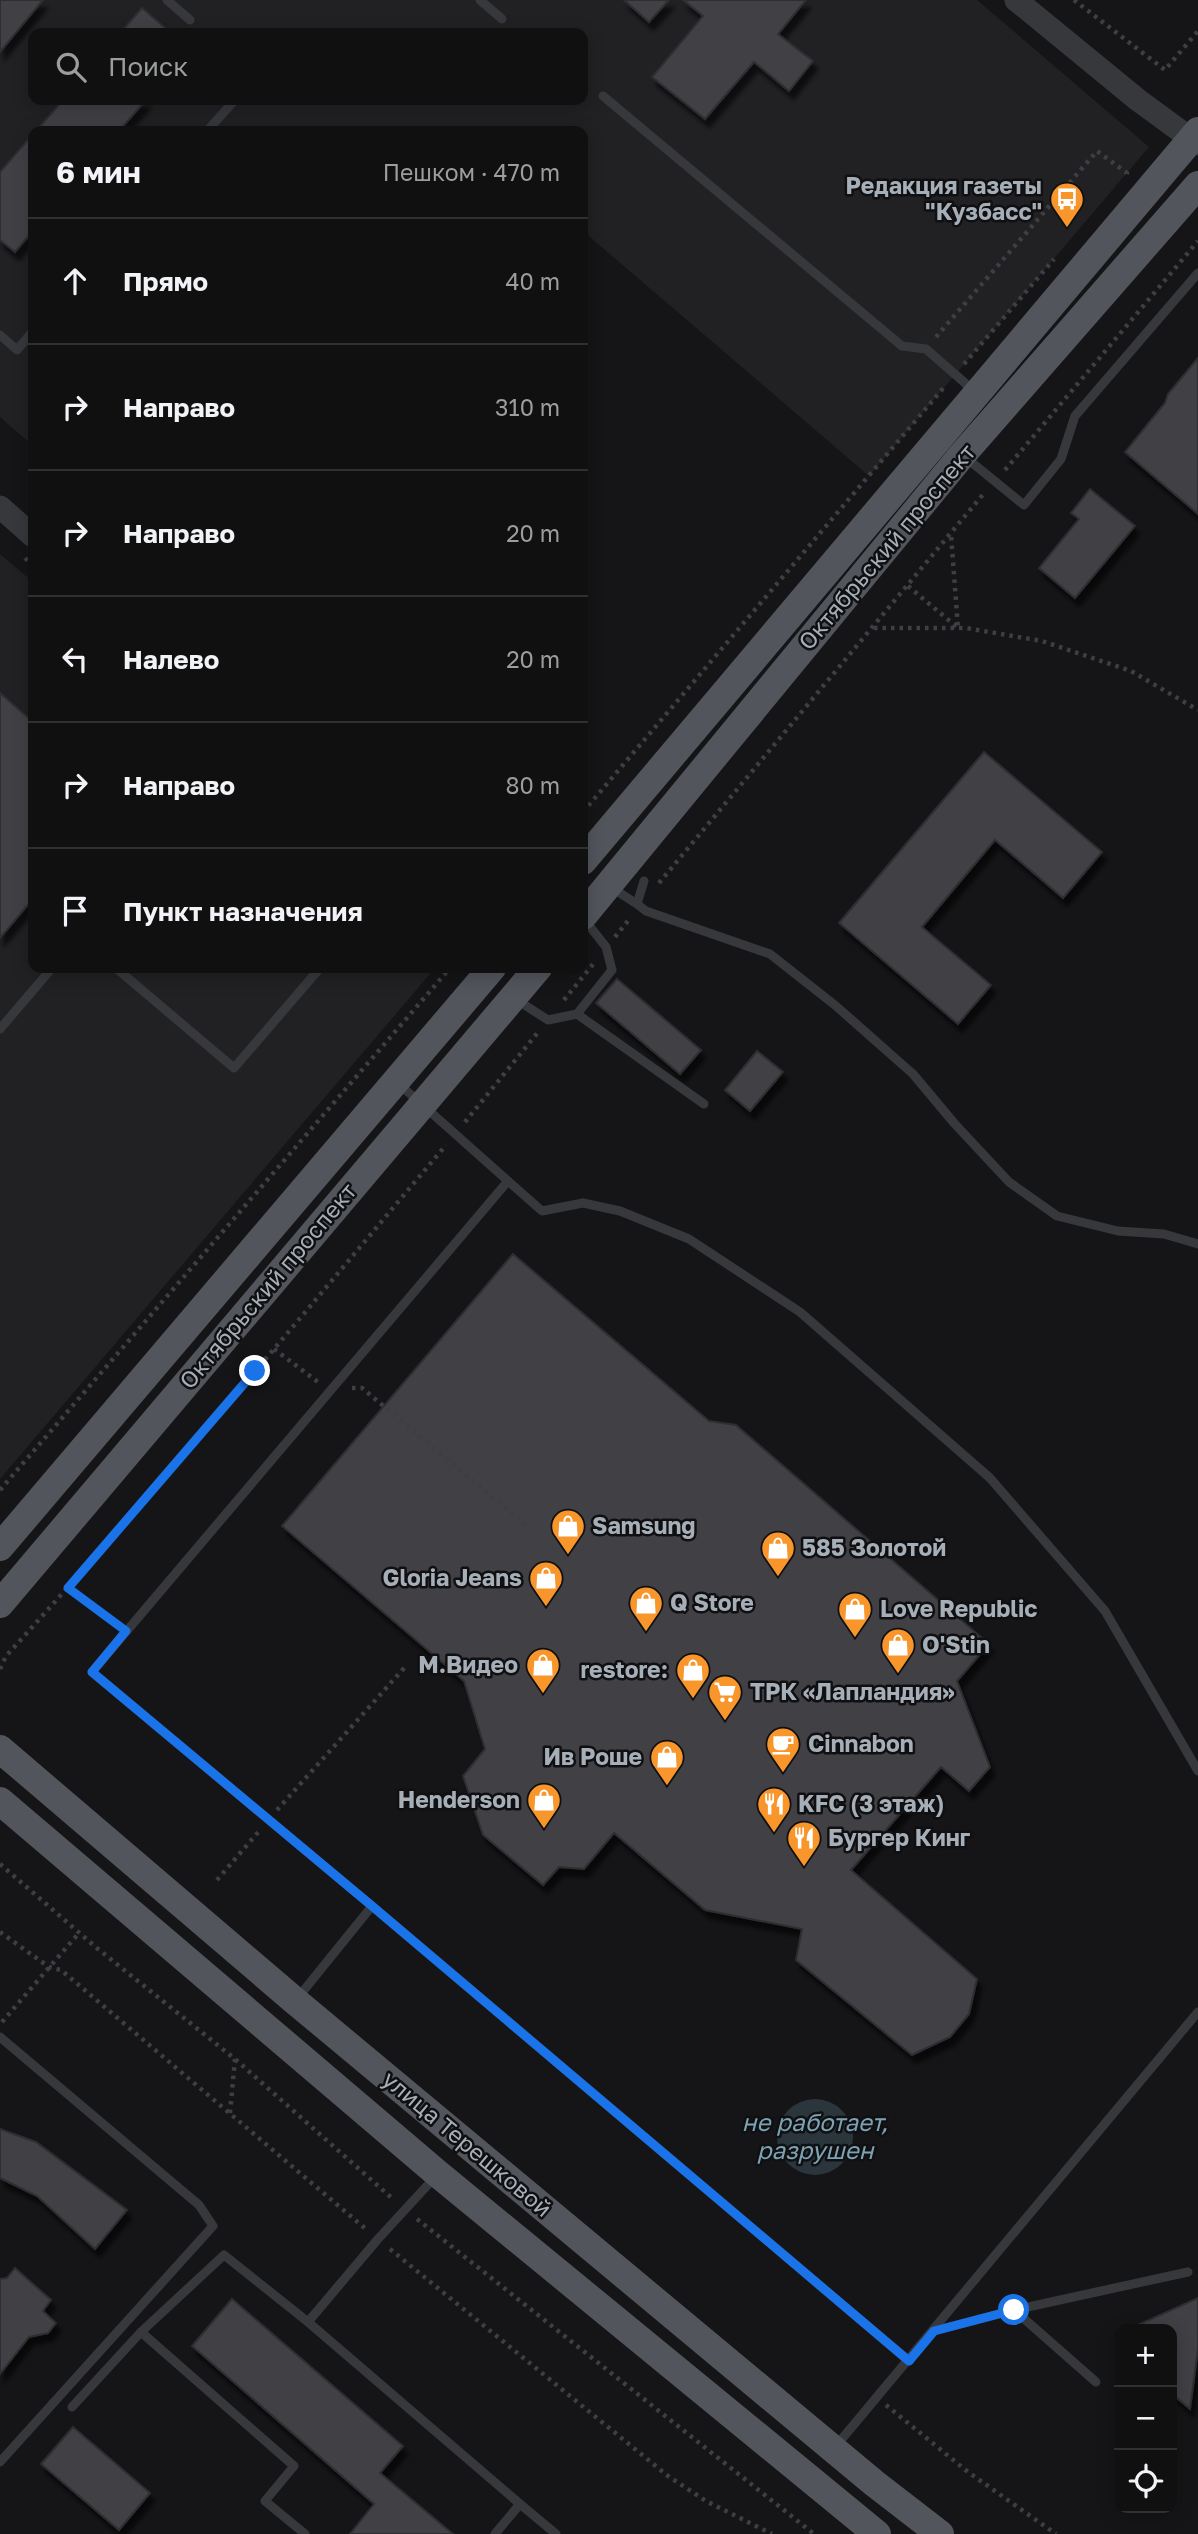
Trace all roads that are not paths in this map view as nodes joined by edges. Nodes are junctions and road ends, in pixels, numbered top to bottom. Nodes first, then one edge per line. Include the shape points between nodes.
1 (167, 0) edge
2 (480, 0) edge
3 (1016, 0) edge
4 (502, 19) dead end
5 (190, 20) dead end
6 (603, 96) dead end
7 (230, 105) edge
8 (212, 126) edge
9 (1196, 138) edge
10 (1198, 185) edge
11 (1198, 273) edge
12 (0, 335) edge
13 (28, 337) edge
14 (978, 393) junction
15 (962, 455) junction
16 (0, 507) edge
17 (28, 532) edge
18 (588, 855) edge
19 (644, 881) dead end
20 (608, 885) junction
21 (637, 904) junction
22 (588, 910) edge
23 (588, 923) edge
24 (48, 973) edge
25 (123, 973) edge
26 (316, 973) edge
27 (488, 973) edge
28 (534, 973) edge
29 (512, 997) junction
30 (577, 1014) junction
31 (0, 1029) edge
32 (396, 1082) junction
33 (704, 1104) dead end
34 (422, 1105) junction
35 (508, 1181) junction
36 (1198, 1244) edge
37 (0, 1547) edge
38 (0, 1604) edge
39 (0, 1749) edge
40 (1198, 1771) edge
41 (0, 1801) edge
42 (372, 1906) junction
43 (295, 2001) junction
44 (1198, 2012) edge
45 (0, 2037) edge
46 (438, 2174) junction
47 (1188, 2272) dead end
48 (1014, 2310) junction
49 (308, 2322) junction
50 (934, 2331) junction
51 (141, 2332) junction
52 (909, 2361) junction
53 (1096, 2382) dead end
54 (72, 2407) dead end
55 (833, 2449) junction
56 (0, 2462) edge
57 (520, 2504) junction
58 (305, 2534) edge
59 (495, 2534) edge
60 (556, 2534) edge
61 (877, 2534) edge
62 (940, 2534) edge

1 - 5 lane
2 - 4 lane
3 - 9 street via 1138,100
6 - 14 lane via 902,346 926,349
7 - 8 lane
9 - 14 main road, Октябрьский проспект
10 - 15 main road, Октябрьский проспект
11 - 15 lane via 1075,416 1061,459 1024,505
12 - 13 lane via 17,350
14 - 18 main road, Октябрьский проспект
15 - 20 main road, Октябрьский проспект
16 - 17 street
19 - 21 lane
20 - 21 lane
20 - 22 main road, Октябрьский проспект
21 - 36 lane via 770,954 913,1074 1009,1182 1057,1216
23 - 30 lane via 606,947 612,970
24 - 31 lane
25 - 26 lane via 234,1068
27 - 32 main road, Октябрьский проспект
28 - 29 main road, Октябрьский проспект
29 - 30 lane via 548,1020
29 - 34 main road, Октябрьский проспект
30 - 33 lane
32 - 34 lane
32 - 37 main road, Октябрьский проспект
34 - 35 lane
34 - 38 main road, Октябрьский проспект
35 - 40 lane via 541,1211 583,1203 620,1211 690,1239 800,1312 989,1478 1105,1611
35 - 42 lane via 92,1672
39 - 43 main road, улица Терешковой
41 - 46 main road, улица Терешковой
42 - 43 lane
42 - 52 lane
43 - 55 main road, улица Терешковой
44 - 50 lane
45 - 56 lane via 199,2206 213,2226
46 - 49 lane
46 - 61 main road, улица Терешковой
47 - 48 lane
48 - 50 lane
48 - 53 lane
49 - 51 lane via 224,2255
49 - 57 lane
50 - 52 lane
51 - 54 lane
51 - 58 lane via 294,2466 265,2501
52 - 55 lane
55 - 62 main road, улица Терешковой
57 - 59 lane
57 - 60 lane

